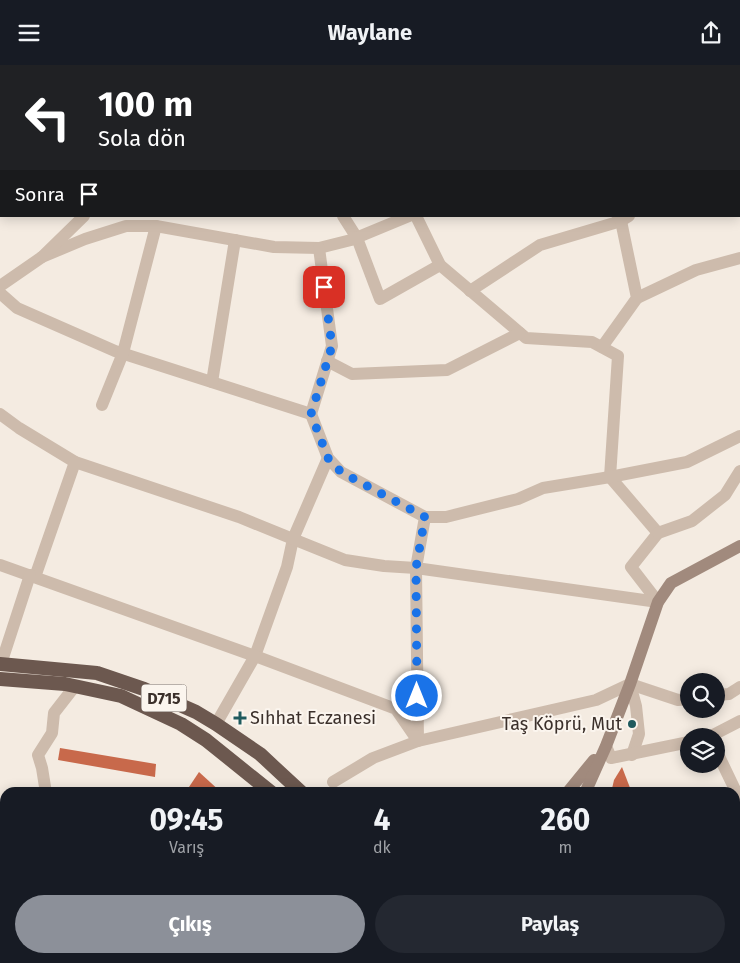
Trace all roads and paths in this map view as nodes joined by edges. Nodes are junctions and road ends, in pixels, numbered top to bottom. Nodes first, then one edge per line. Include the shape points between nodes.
1 (83, 217) edge
2 (137, 217) edge
3 (345, 217) edge
4 (408, 217) edge
5 (416, 217) edge
6 (623, 218) edge
7 (126, 226) junction
8 (156, 227) junction
9 (357, 238) junction
10 (235, 240) junction
11 (319, 248) junction
12 (42, 257) junction
13 (740, 258) edge
14 (440, 265) junction
15 (0, 286) edge
16 (470, 291) junction
17 (0, 293) edge
18 (637, 298) junction
19 (520, 333) junction
20 (602, 347) junction
21 (123, 353) junction
22 (327, 361) junction
23 (212, 382) junction
24 (102, 405) dead end
25 (0, 414) edge
26 (311, 414) junction
27 (740, 437) edge
28 (328, 458) junction
29 (75, 462) junction
30 (740, 471) edge
31 (610, 477) junction
32 (425, 517) junction
33 (658, 533) junction
34 (293, 539) junction
35 (740, 545) edge
36 (0, 565) edge
37 (416, 568) junction
38 (32, 576) junction
39 (658, 602) junction
40 (255, 656) junction
41 (0, 664) edge
42 (0, 679) edge
43 (630, 684) junction
44 (74, 686) junction
45 (740, 687) edge
46 (725, 694) edge
47 (680, 700) edge
48 (740, 721) edge
49 (216, 724) junction
50 (725, 729) edge
51 (418, 741) junction
52 (680, 744) edge
53 (606, 746) junction
54 (632, 755) junction
55 (725, 769) edge
56 (333, 782) dead end
57 (45, 787) edge
58 (265, 787) edge
59 (296, 787) edge
60 (572, 787) edge
61 (588, 787) edge
62 (734, 787) edge

1 - 12 street
2 - 7 street
3 - 9 street
4 - 9 street
5 - 14 street
6 - 16 street via 540,245
6 - 18 street
7 - 8 street
7 - 12 street
8 - 10 street
8 - 21 street
9 - 11 street
9 - 14 street via 380,299
10 - 11 street via 274,247
10 - 23 street
11 - 22 street via 332,346
12 - 15 street
13 - 18 street via 696,270
14 - 16 street
16 - 19 street
17 - 21 street via 17,308
18 - 20 street
19 - 20 street via 526,338 592,342
19 - 22 street via 447,369 352,374
20 - 31 street via 618,356
21 - 23 street
21 - 24 street
22 - 26 street
23 - 26 street
25 - 29 street
26 - 28 street
27 - 31 street via 686,462
28 - 32 street via 341,472
28 - 34 street
29 - 34 street via 239,517
29 - 38 street
30 - 33 street via 725,495 692,521
31 - 32 street via 543,488 518,499 446,517
31 - 33 street
32 - 37 street
33 - 39 street via 631,567
34 - 37 street via 345,560
34 - 40 street via 287,567
35 - 39 main road via 671,583
36 - 38 street
37 - 39 street
37 - 51 street
38 - 40 street
38 - 41 street
39 - 43 main road
40 - 49 street
40 - 51 street via 396,709
41 - 49 highway, D715 via 97,673 144,689
42 - 44 highway, D715
43 - 47 street
43 - 51 street via 596,700
43 - 53 main road
43 - 54 street via 639,735
44 - 57 street via 54,713 52,733 38,755
44 - 58 highway, D715 via 121,696 181,724
45 - 46 street
48 - 50 street
49 - 59 highway, D715 via 260,754
51 - 56 street via 373,758
52 - 54 street
53 - 54 street via 611,758
53 - 60 main road
53 - 61 main road
55 - 62 street

